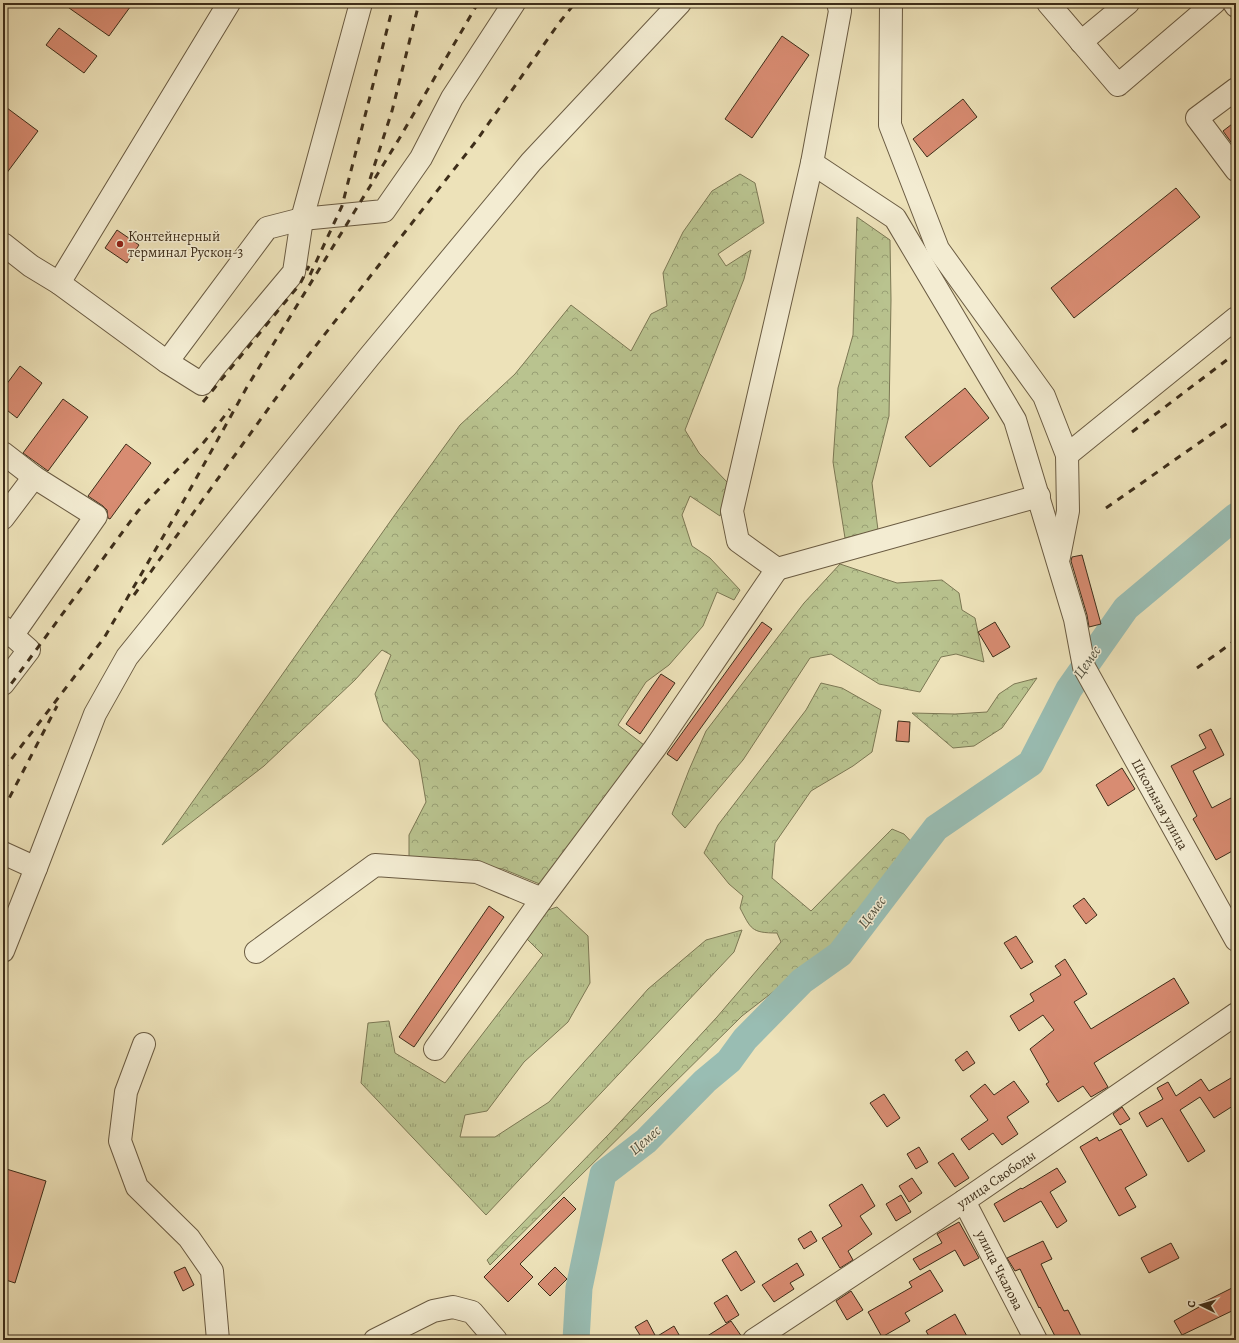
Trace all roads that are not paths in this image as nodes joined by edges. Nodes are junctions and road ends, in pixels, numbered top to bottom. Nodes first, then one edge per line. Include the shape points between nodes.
1 (229, 3) edge
2 (361, 3) edge
3 (514, 3) edge
4 (680, 3) edge
5 (838, 3) edge
6 (891, 3) edge
7 (1048, 3) edge
8 (1128, 3) edge
9 (1214, 3) edge
10 (1234, 3) edge
11 (1236, 6) edge
12 (1081, 42) junction
13 (1236, 89) edge
14 (812, 163) junction
15 (1236, 170) edge
16 (302, 219) junction
17 (3, 244) edge
18 (59, 283) junction
19 (1236, 318) edge
20 (167, 362) junction
21 (3, 453) edge
22 (1067, 455) junction
23 (34, 477) junction
24 (1039, 496) junction
25 (3, 518) edge
26 (1058, 560) junction
27 (777, 569) junction
28 (7, 632) edge
29 (3, 684) edge
30 (3, 853) edge
31 (36, 868) junction
32 (542, 899) junction
33 (1236, 940) edge
34 (3, 951) edge
35 (256, 952) dead end
36 (1236, 1014) edge
37 (144, 1044) dead end
38 (435, 1050) dead end
39 (964, 1201) junction
40 (218, 1340) edge
41 (375, 1340) edge
42 (496, 1340) edge
43 (754, 1340) edge
44 (1036, 1340) edge

1 - 18 street
2 - 16 street
3 - 16 street via 452,98 421,158 384,211
4 - 31 street via 531,162 368,357 127,657 95,714
5 - 14 street via 840,11
6 - 22 street via 890,125 904,162 938,249 1044,396
7 - 12 street
8 - 12 street
9 - 12 street via 1118,85
10 - 11 street
13 - 15 street via 1198,118
14 - 24 street, Школьная улица via 895,218 1015,420
14 - 27 street via 732,511 738,541
16 - 20 street via 267,228
16 - 20 street via 294,272 202,384
17 - 18 street via 31,266
18 - 20 street
19 - 22 street
21 - 23 street
22 - 26 street via 1068,511
23 - 25 street
23 - 28 street via 96,516
24 - 26 street, Школьная улица
24 - 27 street
26 - 33 street, Школьная улица via 1075,618 1084,667
27 - 32 street via 655,748
28 - 29 street via 29,650
30 - 31 street
31 - 34 street
32 - 35 street via 477,872 375,865
32 - 38 street
36 - 39 street, улица Свободы
37 - 40 street via 126,1092 120,1141 137,1187 190,1238 212,1271
39 - 43 street, улица Свободы
39 - 44 street, улица Чкалова
41 - 42 street via 433,1311 453,1307 472,1312

